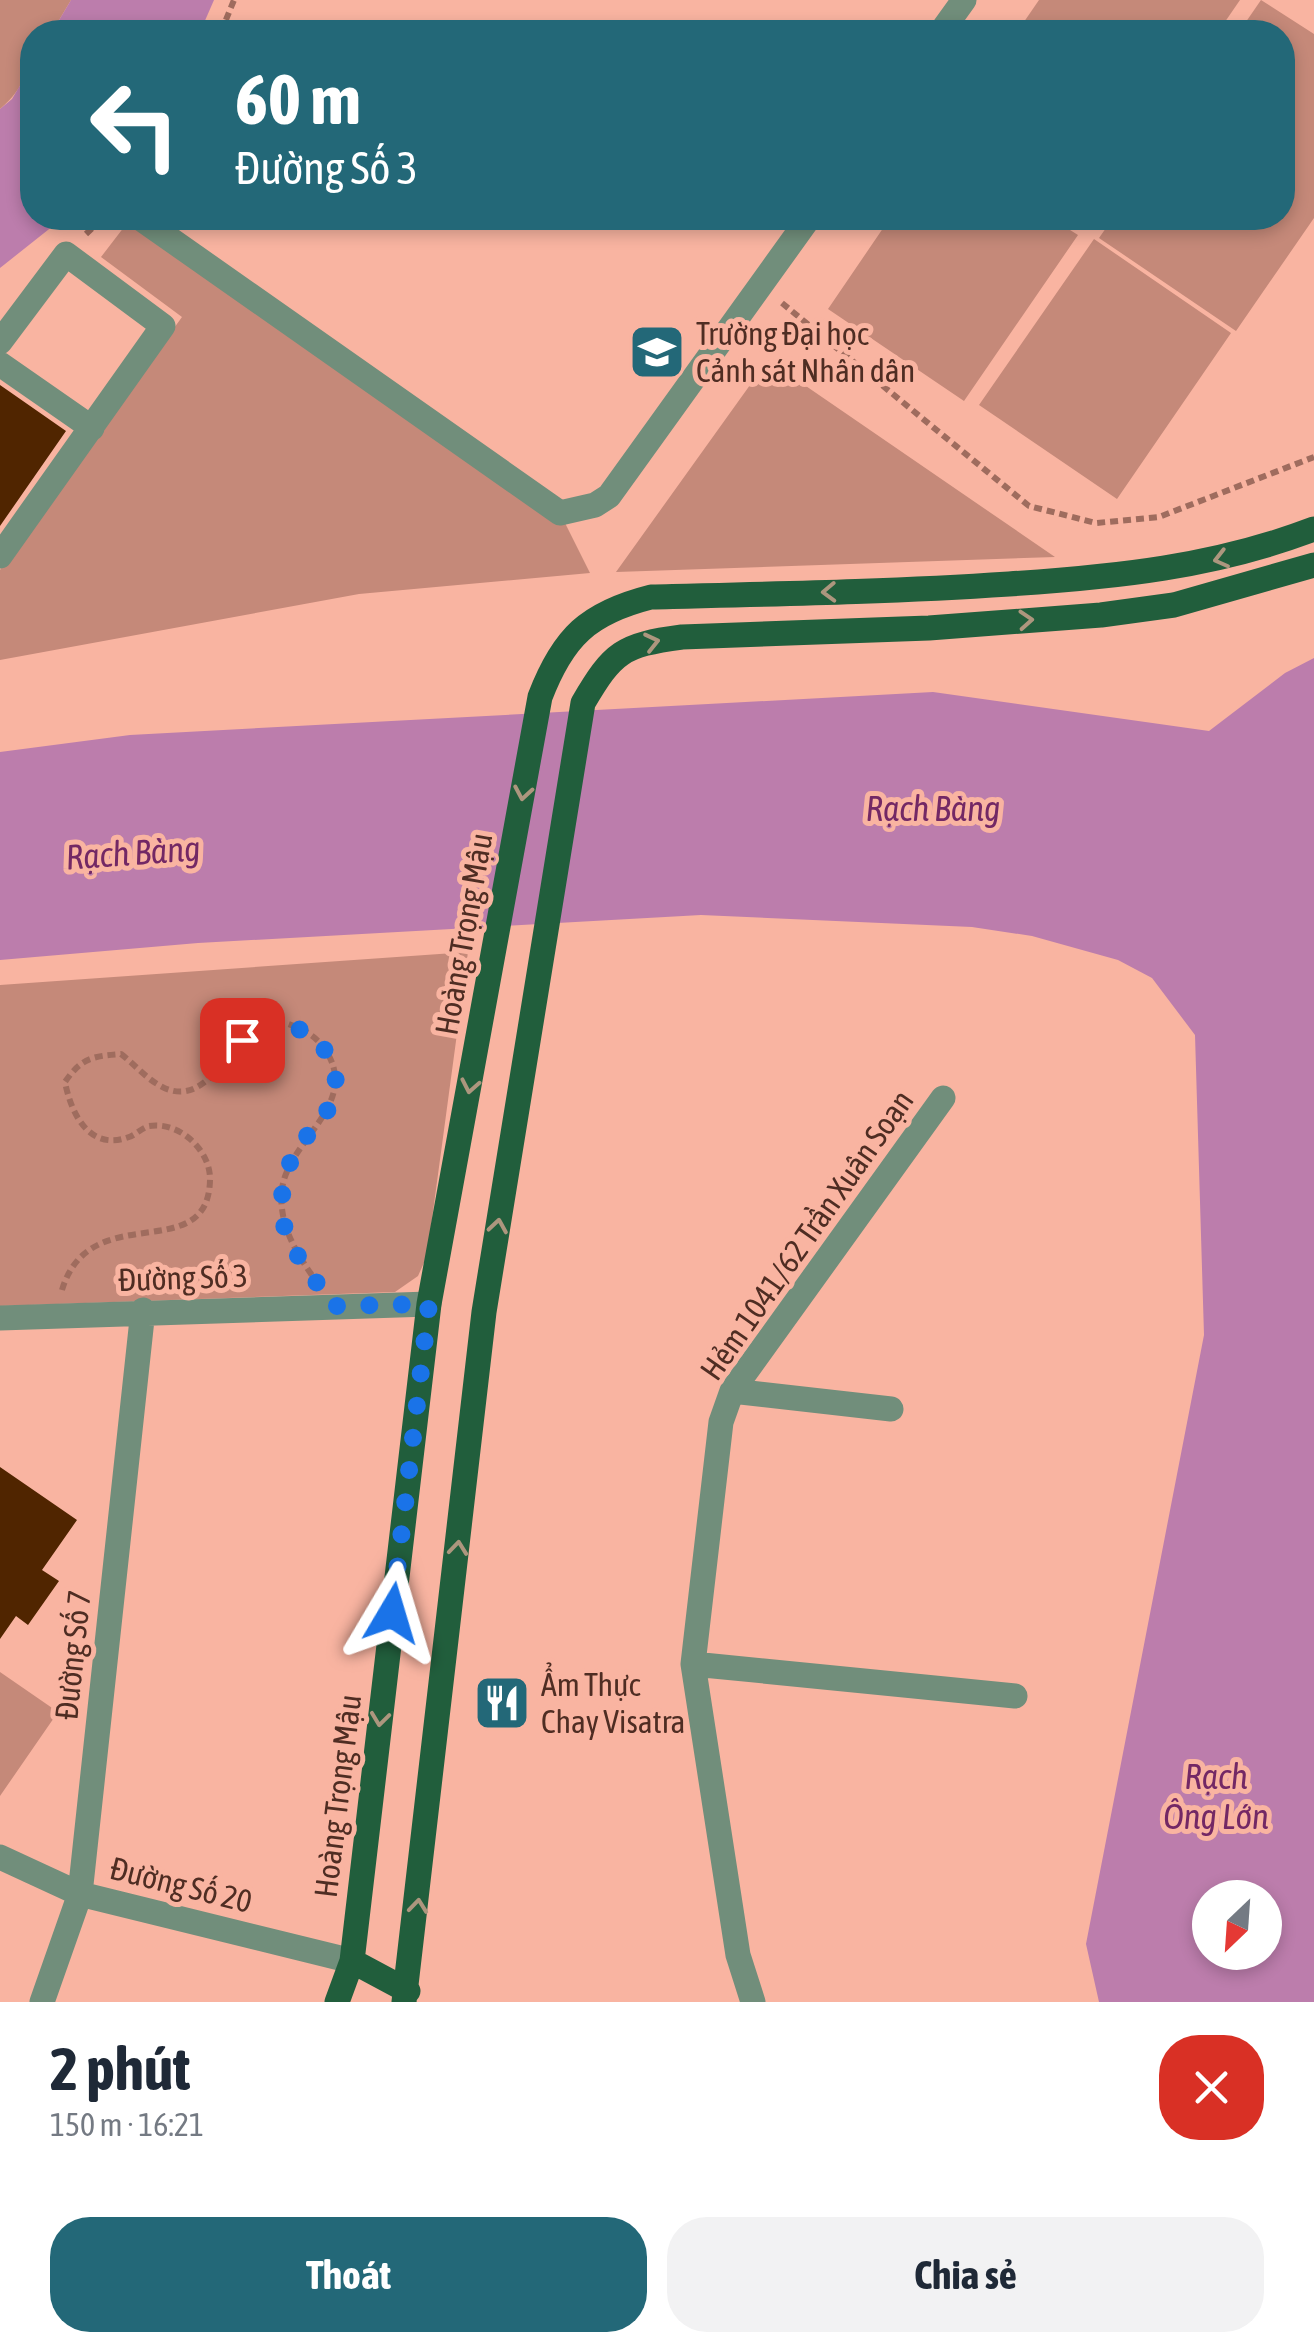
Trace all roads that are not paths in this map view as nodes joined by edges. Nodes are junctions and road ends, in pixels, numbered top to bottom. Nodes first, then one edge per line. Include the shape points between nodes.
1 (157, 230) edge
2 (799, 230) edge
3 (0, 342) edge
4 (0, 364) edge
5 (92, 428) junction
6 (1314, 529) edge
7 (0, 556) edge
8 (1314, 565) edge
9 (943, 1098) dead end
10 (429, 1304) junction
11 (144, 1310) junction
12 (0, 1318) edge
13 (732, 1391) junction
14 (890, 1409) dead end
15 (694, 1664) junction
16 (1014, 1696) dead end
17 (0, 1857) edge
18 (80, 1894) junction
19 (352, 1961) junction
20 (409, 1998) edge
21 (42, 2002) edge
22 (337, 2002) edge
23 (753, 2002) edge

1 - 2 street via 560,513 609,496
3 - 5 street via 66,254 163,326
4 - 5 street
5 - 7 street
6 -> 10 main road, Hoàng Trọng Mậu via 1187,568 926,590 651,597 613,607 583,627 556,656 540,697
20 -> 8 main road via 484,1312 583,704 607,662 642,642 682,636 929,628 1174,605
9 - 13 street, Hẻm 1041/62 Trần Xuân Soạn
10 - 11 street, Đường Số 3
10 -> 19 main road, Hoàng Trọng Mậu
11 - 12 street, Đường Số 3
11 - 18 street, Đường Số 7
13 - 14 street
13 - 15 street, Hẻm 1041/62 Trần Xuân Soạn via 721,1422
15 - 16 street
15 - 23 street, Hẻm 1041/62 Trần Xuân Soạn via 738,1955
17 - 18 street, Đường Số 20
18 - 19 street, Đường Số 20
18 - 21 street, Đường Số 7
19 - 20 main road
19 - 22 main road, Hoàng Trọng Mậu

